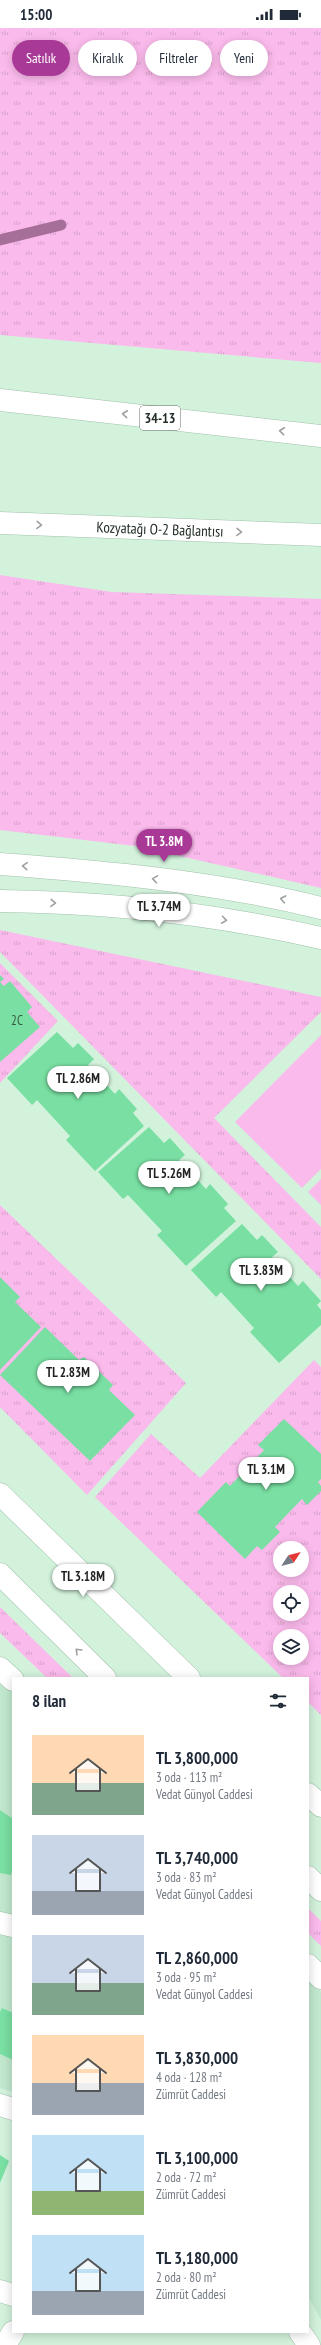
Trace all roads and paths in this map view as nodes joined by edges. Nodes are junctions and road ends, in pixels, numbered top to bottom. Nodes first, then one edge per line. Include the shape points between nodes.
1 (0, 400) edge
2 (321, 436) edge
3 (0, 523) edge
4 (321, 535) edge
5 (0, 864) edge
6 (0, 901) edge
7 (321, 908) edge
8 (321, 938) edge
9 (0, 1494) edge
10 (0, 1574) edge
11 (0, 1668) edge
12 (104, 1677) edge
13 (188, 1677) edge
14 (12, 1679) edge
15 (309, 1795) edge
16 (321, 1806) edge
17 (309, 1878) edge
18 (321, 1890) edge
19 (0, 1922) edge
20 (12, 1926) edge
21 (309, 1966) edge
22 (321, 1978) edge
23 (0, 2105) edge
24 (12, 2109) edge
25 (0, 2291) edge
26 (12, 2295) edge
27 (12, 2333) edge
28 (301, 2333) edge
29 (6, 2345) edge
30 (308, 2345) edge

2 -> 1 main road, 34-13
3 -> 4 main road, Kozyatağı O-2 Bağlantısı
7 -> 5 main road via 286,899 118,873
6 -> 8 main road via 130,907 272,927
9 - 13 main road
12 -> 10 main road
11 - 14 main road
15 - 16 main road
17 - 18 main road
19 - 20 main road
21 - 22 main road
23 - 24 main road
25 - 26 main road
27 - 29 main road
28 - 30 main road

